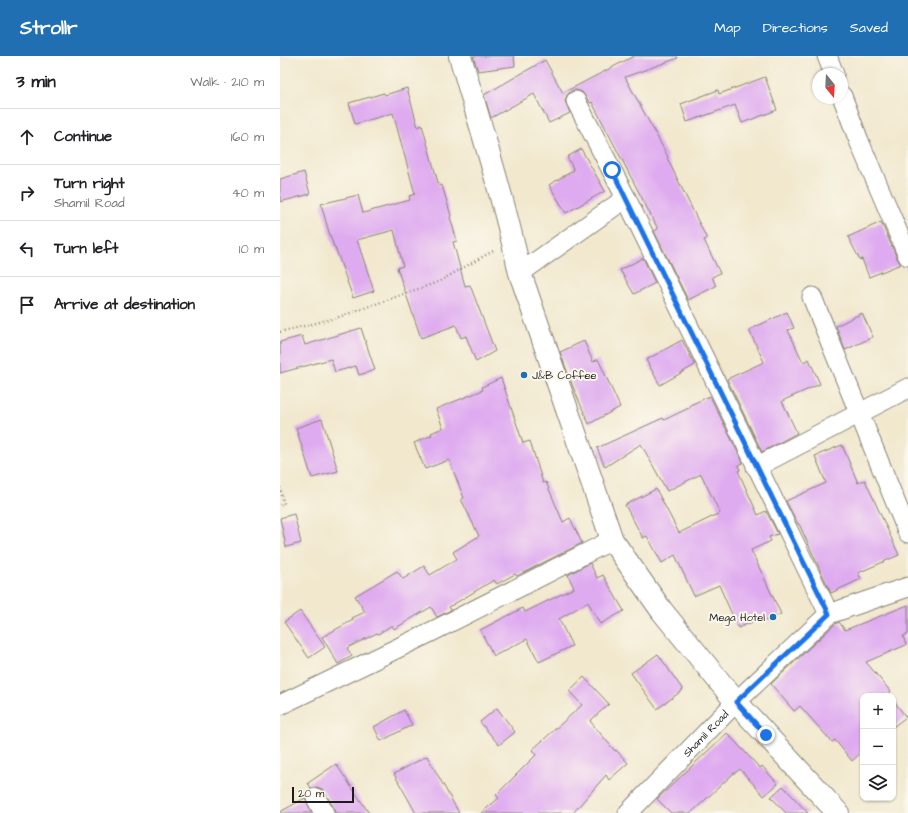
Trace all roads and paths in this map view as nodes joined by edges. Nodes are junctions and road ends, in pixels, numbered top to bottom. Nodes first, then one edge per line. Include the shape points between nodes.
1 (460, 56) edge
2 (827, 56) edge
3 (832, 68) edge
4 (576, 101) dead end
5 (845, 104) edge
6 (626, 198) junction
7 (513, 239) junction
8 (908, 256) edge
9 (520, 273) junction
10 (812, 297) dead end
11 (280, 332) edge
12 (908, 388) edge
13 (860, 413) junction
14 (756, 467) junction
15 (280, 487) edge
16 (280, 506) edge
17 (908, 534) edge
18 (612, 540) junction
19 (908, 587) edge
20 (829, 614) junction
21 (736, 702) junction
22 (280, 705) edge
23 (628, 813) edge
24 (838, 813) edge

1 - 7 street
2 - 3 street
4 - 6 street
5 - 8 street
6 - 9 street
6 - 14 street
7 - 9 street
7 - 11 path via 438,282 336,318
9 - 18 street
10 - 13 street
12 - 13 street
13 - 14 street
13 - 17 street
14 - 20 street
15 - 16 path via 284,504
18 - 21 street via 662,612
18 - 22 street
19 - 20 street, Shamil Road
20 - 21 street, Shamil Road
21 - 23 street, Shamil Road
21 - 24 street

